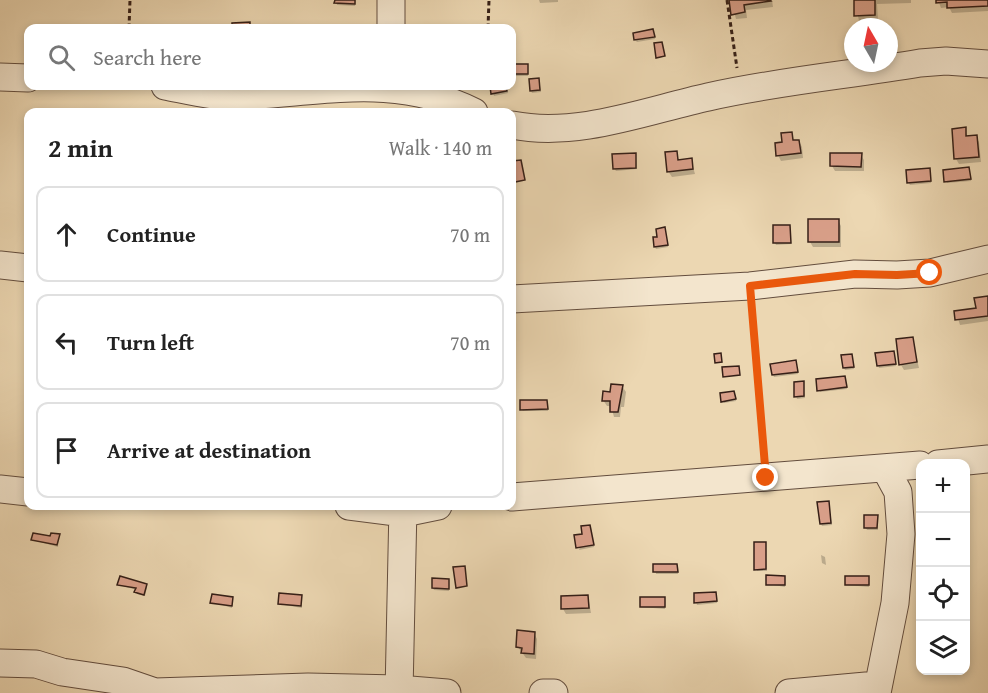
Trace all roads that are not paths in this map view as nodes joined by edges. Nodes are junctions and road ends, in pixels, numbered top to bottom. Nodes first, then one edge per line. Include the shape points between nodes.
1 (391, 0) edge
2 (391, 24) edge
3 (988, 64) edge
4 (0, 77) edge
5 (24, 78) edge
6 (187, 90) edge
7 (308, 90) edge
8 (367, 90) edge
9 (392, 95) edge
10 (466, 108) edge
11 (516, 124) edge
12 (988, 259) edge
13 (0, 265) edge
14 (24, 268) edge
15 (516, 299) edge
16 (988, 459) edge
17 (970, 461) edge
18 (916, 465) edge
19 (885, 468) junction
20 (0, 489) edge
21 (24, 492) edge
22 (516, 497) edge
23 (403, 510) edge
24 (0, 663) edge
25 (877, 689) edge
26 (399, 691) edge
27 (447, 693) edge
28 (543, 693) edge
29 (554, 693) edge
30 (789, 693) edge

1 - 2 street
3 - 11 street via 920,63 739,91 605,122 565,126
4 - 5 street
6 - 7 street via 241,97
8 - 9 street
9 - 10 street
12 - 15 street via 930,273 855,274 750,286
13 - 14 street
16 - 17 street
18 - 19 street
19 - 22 street
19 - 25 street via 898,492 901,534 895,603
20 - 21 street
23 - 26 street
24 - 26 street via 36,664 123,681 155,692 265,687
25 - 30 street
26 - 27 street
28 - 29 street

